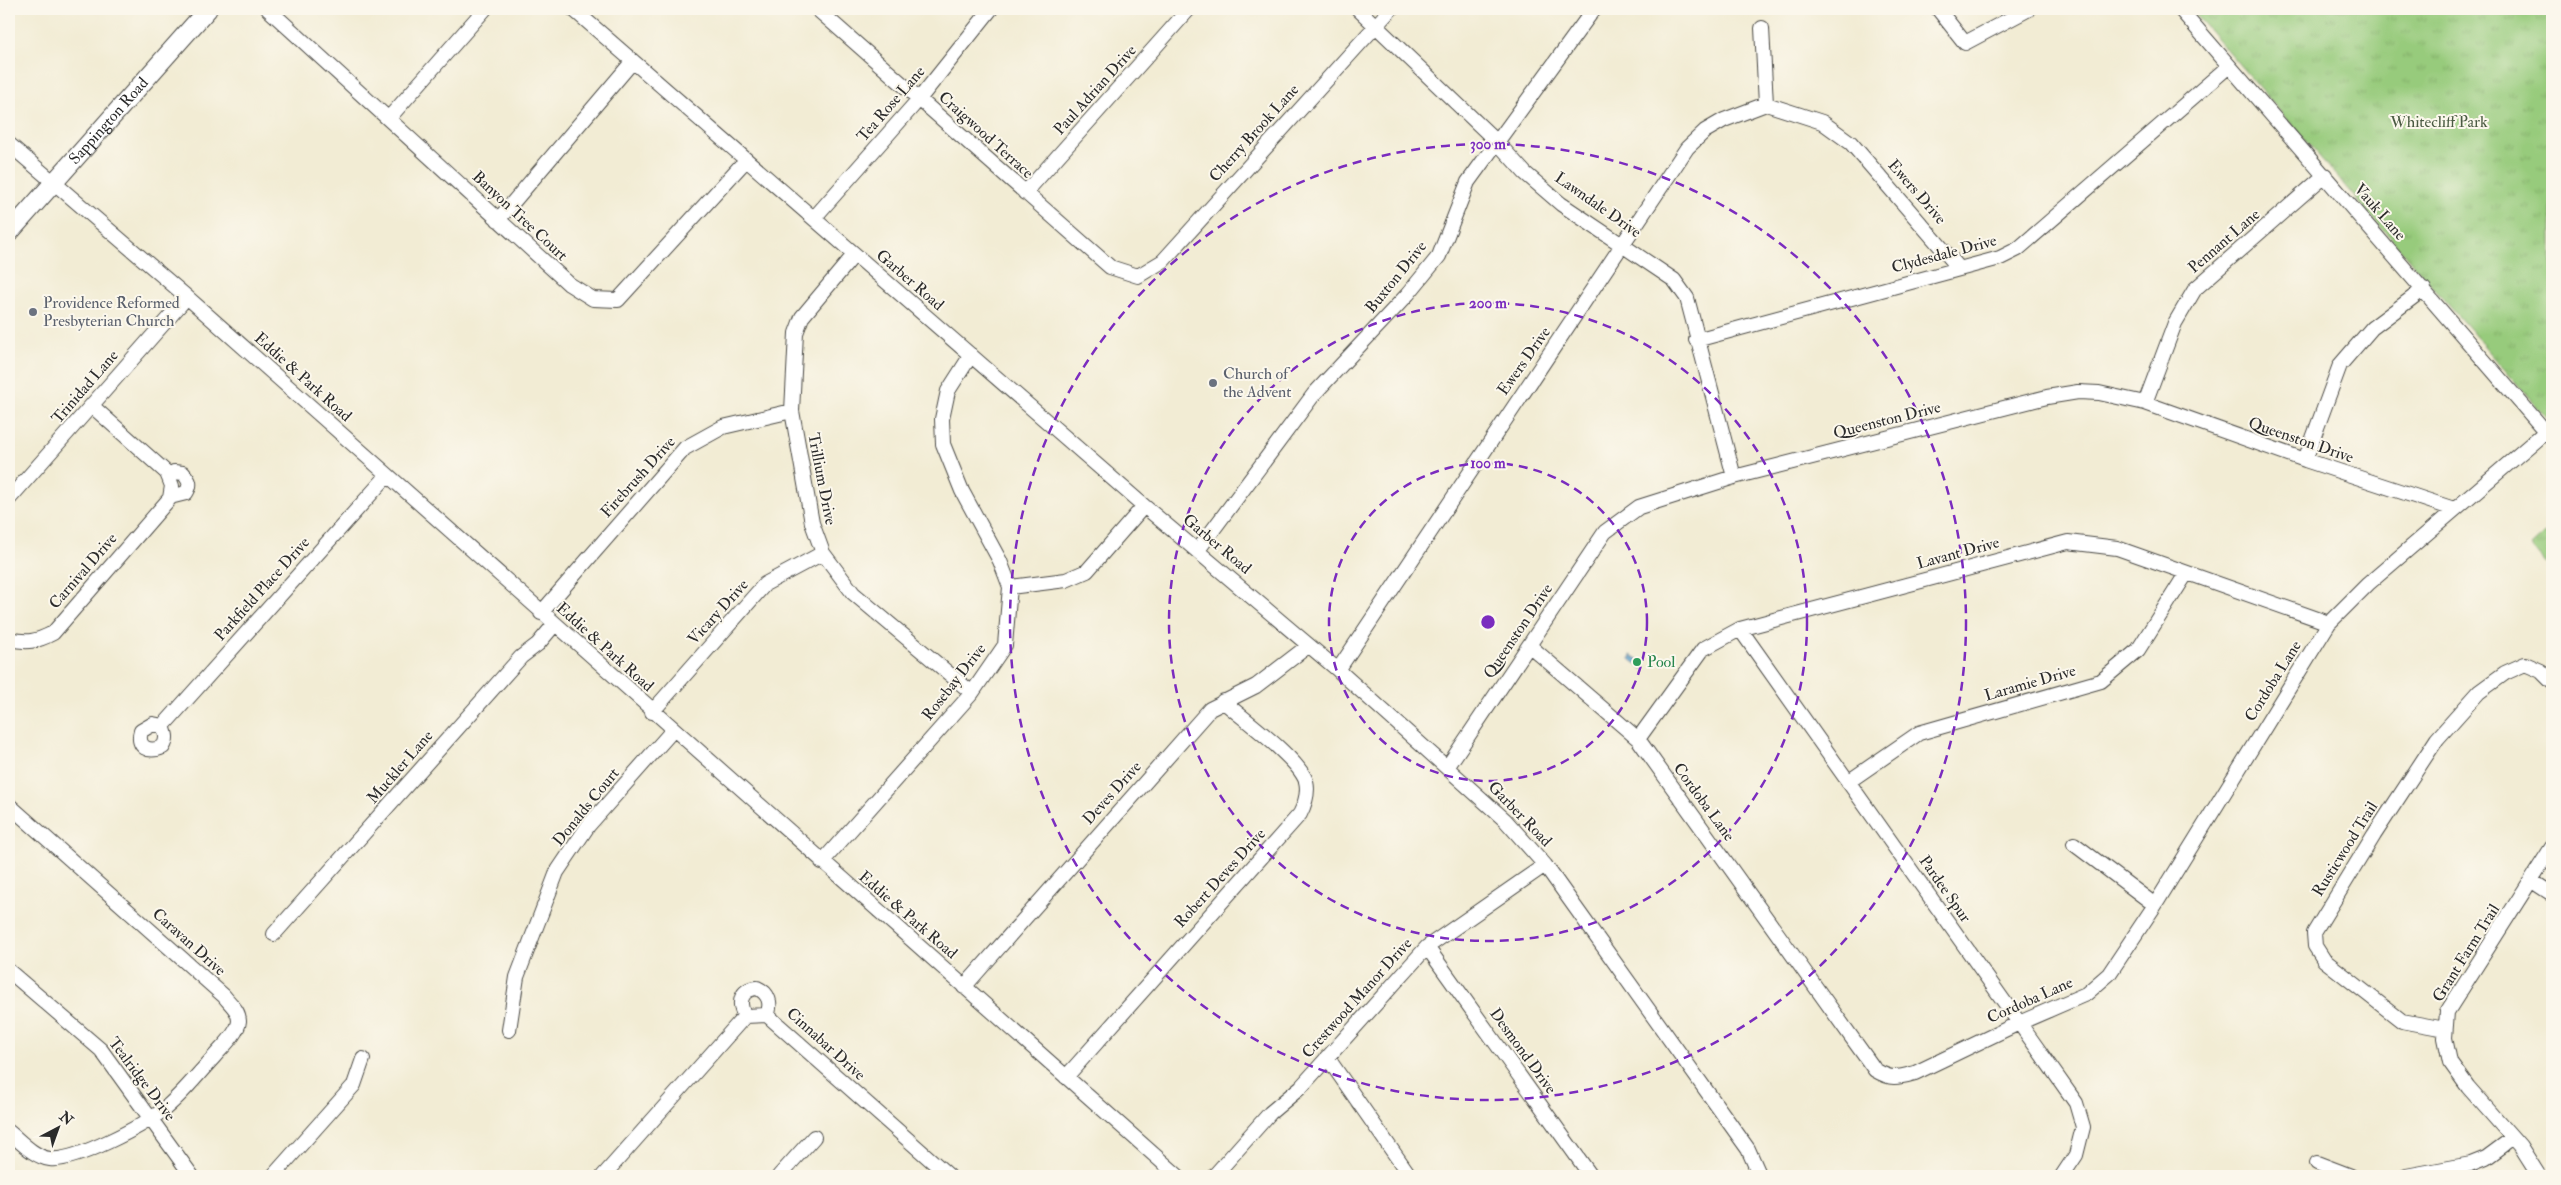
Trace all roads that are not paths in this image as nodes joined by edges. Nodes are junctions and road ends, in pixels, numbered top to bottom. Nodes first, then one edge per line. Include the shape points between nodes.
1 (208, 9) edge
2 (268, 9) edge
3 (485, 9) edge
4 (573, 9) edge
5 (817, 9) edge
6 (991, 9) edge
7 (1189, 9) edge
8 (1358, 9) edge
9 (1391, 9) edge
10 (1594, 9) edge
11 (1938, 9) edge
12 (2028, 9) edge
13 (2180, 9) edge
14 (1376, 25) junction
15 (1762, 28) dead end
16 (633, 61) junction
17 (2229, 66) junction
18 (920, 98) junction
19 (1766, 104) junction
20 (388, 118) junction
21 (1496, 141) junction
22 (9, 144) edge
23 (746, 160) junction
24 (2325, 176) junction
25 (54, 183) junction
26 (1025, 193) junction
27 (814, 218) junction
28 (498, 220) junction
29 (9, 233) edge
30 (1623, 245) junction
31 (854, 255) junction
32 (1959, 268) junction
33 (1138, 276) joint
34 (2424, 289) junction
35 (187, 297) junction
36 (1696, 340) junction
37 (971, 355) junction
38 (2145, 403) junction
39 (92, 406) junction
40 (792, 411) junction
41 (2549, 435) edge
42 (2305, 460) junction
43 (387, 476) junction
44 (1734, 477) junction
45 (9, 500) edge
46 (1144, 506) junction
47 (2454, 509) junction
48 (1198, 550) junction
49 (823, 553) junction
50 (2186, 574) junction
51 (1010, 587) junction
52 (541, 613) junction
53 (2329, 623) junction
54 (554, 625) junction
55 (1740, 629) junction
56 (9, 639) edge
57 (1308, 646) junction
58 (1530, 646) junction
59 (1338, 670) junction
60 (2552, 682) edge
61 (972, 693) junction
62 (1224, 701) junction
63 (652, 712) junction
64 (162, 726) dead end
65 (673, 730) junction
66 (1638, 740) junction
67 (1448, 766) junction
68 (1848, 782) junction
69 (9, 805) edge
70 (2074, 844) dead end
71 (2552, 847) edge
72 (822, 862) junction
73 (1545, 865) junction
74 (2532, 881) junction
75 (2552, 894) edge
76 (2155, 905) junction
77 (274, 934) dead end
78 (1427, 947) junction
79 (9, 971) edge
80 (964, 987) junction
81 (767, 1015) junction
82 (745, 1016) junction
83 (2019, 1023) junction
84 (2445, 1029) junction
85 (509, 1030) dead end
86 (1327, 1057) junction
87 (363, 1059) dead end
88 (1066, 1077) junction
89 (151, 1120) junction
90 (9, 1132) edge
91 (814, 1137) dead end
92 (2513, 1138) junction
93 (2317, 1164) dead end
94 (192, 1176) edge
95 (272, 1176) edge
96 (603, 1176) edge
97 (779, 1176) edge
98 (949, 1176) edge
99 (1178, 1176) edge
100 (1214, 1176) edge
101 (1410, 1176) edge
102 (1591, 1176) edge
103 (1760, 1176) edge
104 (2062, 1176) edge
105 (2351, 1176) edge
106 (2406, 1176) edge
107 (2539, 1176) edge

1 - 25 main road, Sappington Road
2 - 20 street, Banyon Tree Court
3 - 20 street
4 - 16 street, Garber Road
5 - 18 street, Craigwood Terrace
6 - 18 street, Tea Rose Lane
7 - 26 street, Paul Adrian Drive
8 - 14 street, Lawndale Drive
9 - 14 street, Cherry Brook Lane
10 - 21 street, Buxton Drive
11 - 12 street via 1965,42
13 - 17 street, Vauk Lane
14 - 21 street, Lawndale Drive
14 - 33 street, Cherry Brook Lane via 1162,261
15 - 19 street
16 - 23 street, Garber Road
16 - 28 street
17 - 24 street, Vauk Lane
17 - 32 street, Clydesdale Drive via 2025,244 2000,258
18 - 26 street, Craigwood Terrace
18 - 27 street, Tea Rose Lane
19 - 30 street, Ewers Drive via 1724,120 1705,131 1687,148
19 - 32 street, Ewers Drive via 1822,122 1851,143
20 - 28 street, Banyon Tree Court
21 - 30 street, Lawndale Drive via 1525,173 1561,204
21 - 48 street, Buxton Drive via 1468,182 1440,256 1314,394
22 - 25 street, Eddie & Park Road
23 - 27 street, Garber Road
23 - 28 street, Banyon Tree Court via 618,300 594,299 569,284
24 - 34 street, Vauk Lane
24 - 38 street, Pennant Lane via 2195,289 2174,323
25 - 29 main road, Sappington Road
25 - 35 street, Eddie & Park Road
26 - 33 street, Craigwood Terrace via 1110,267
27 - 31 street, Garber Road
30 - 36 street, Lawndale Drive via 1681,287 1687,298
30 - 59 street, Ewers Drive
31 - 37 street, Garber Road
31 - 40 street, Trillium Drive via 802,317 796,333
32 - 36 street, Clydesdale Drive
34 - 41 street, Vauk Lane
34 - 42 street via 2372,328 2340,365
35 - 39 street, Trinidad Lane
35 - 43 street, Eddie & Park Road
36 - 44 street, Lawndale Drive
37 - 46 street, Garber Road
37 - 51 street, Rosebay Drive via 948,391 942,419 943,444 962,491 1000,560
38 - 42 street, Queenston Drive
38 - 44 street, Queenston Drive via 2099,393 2078,392 2047,397
39 - 45 street, Trinidad Lane
39 - 56 street, Carnival Drive via 168,476 172,486 170,497 53,633 26,643
40 - 49 street, Trillium Drive via 812,522
40 - 52 street, Firebrush Drive via 723,427 685,448
41 - 47 street, Cordoba Lane
42 - 47 street, Queenston Drive
43 - 52 street, Eddie & Park Road
43 - 64 street, Parkfield Place Drive
44 - 58 street, Queenston Drive via 1639,507 1605,532
46 - 48 street, Garber Road
46 - 51 street via 1086,571 1066,580
47 - 53 street, Cordoba Lane via 2368,584
48 - 57 street, Garber Road
49 - 61 street, Trillium Drive via 853,593
49 - 63 street, Vicary Drive via 765,584
50 - 53 street, Lavant Drive
50 - 55 street, Lavant Drive via 2117,548 2068,542
50 - 68 street, Laramie Drive via 2138,650 2101,681 1919,733
51 - 61 street, Rosebay Drive via 1004,645
52 - 54 street, Eddie & Park Road
53 - 76 street, Cordoba Lane
54 - 63 street, Eddie & Park Road
54 - 77 street, Muckler Lane via 538,644 521,657
55 - 66 street, Lavant Drive via 1703,649
55 - 68 street, Pardee Spur
57 - 59 street, Garber Road
57 - 62 street, Deves Drive via 1256,686
58 - 66 street, Cordoba Lane
58 - 67 street, Queenston Drive
59 - 67 street, Garber Road
60 - 84 street, Rusticwood Trail via 2541,671 2526,664 2505,673 2479,692 2438,739 2314,932 2315,946 2324,960 2402,1021
61 - 72 street, Rosebay Drive
62 - 80 street, Deves Drive via 1210,709
62 - 88 street, Robert Deves Drive via 1298,766 1306,782 1307,799 1300,814
63 - 65 street, Eddie & Park Road
65 - 72 street, Eddie & Park Road
65 - 85 street, Donalds Court via 588,826 557,872 517,977
66 - 83 street, Cordoba Lane via 1875,1070 1890,1078 1915,1073
67 - 73 street, Garber Road
68 - 83 street, Pardee Spur
69 - 89 street, Caravan Drive via 238,1011 236,1030 225,1044
70 - 76 street
71 - 74 street, Grant Farm Trail
72 - 80 street, Eddie & Park Road
73 - 78 street, Crestwood Manor Drive
73 - 103 street, Garber Road via 1748,1149
74 - 75 street
74 - 84 street, Grant Farm Trail via 2447,1012
76 - 83 street, Cordoba Lane via 2109,974 2086,994
78 - 86 street, Crestwood Manor Drive
78 - 102 street, Desmond Drive
79 - 89 street, Tealridge Drive via 101,1050
80 - 88 street, Eddie & Park Road
81 - 82 street, Cinnabar Drive
81 - 82 street via 768,996 757,988 748,990 742,997 740,1007
81 - 98 street, Cinnabar Drive
82 - 96 street
83 - 104 street, Pardee Spur via 2076,1103 2083,1127 2076,1155
84 - 92 street, Grant Farm Trail via 2450,1062
86 - 100 street, Crestwood Manor Drive via 1301,1087 1270,1112
86 - 101 street
87 - 95 street via 354,1085
88 - 99 street, Eddie & Park Road
89 - 90 street via 74,1157 49,1159 28,1149
89 - 94 street, Tealridge Drive
91 - 97 street
92 - 106 street via 2486,1158 2471,1164
92 - 107 street, Grant Farm Trail
93 - 105 street

